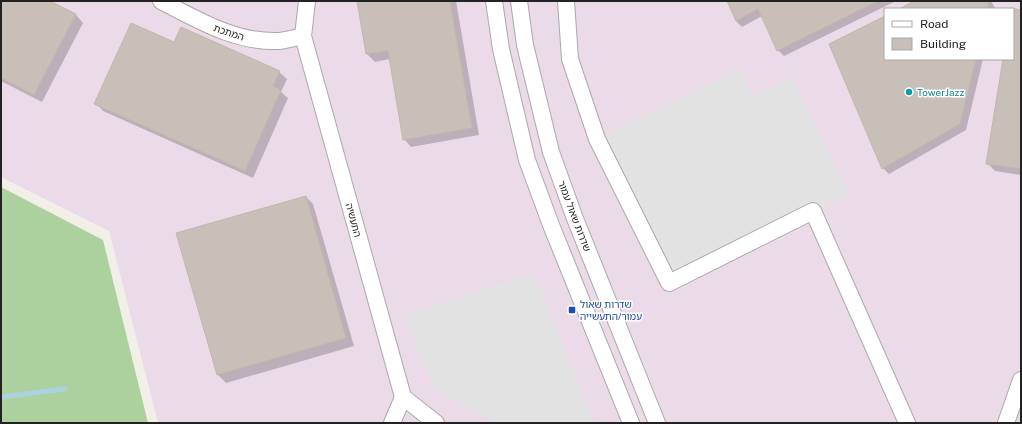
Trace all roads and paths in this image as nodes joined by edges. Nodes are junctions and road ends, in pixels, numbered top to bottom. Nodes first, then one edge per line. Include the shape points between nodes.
1 (161, 1) edge
2 (307, 1) edge
3 (494, 1) edge
4 (519, 1) edge
5 (566, 1) edge
6 (303, 36) junction
7 (1021, 380) edge
8 (403, 397) junction
9 (392, 423) edge
10 (436, 423) edge
11 (631, 423) edge
12 (657, 423) edge
13 (907, 423) edge
14 (1006, 423) edge

1 - 6 street, המתכת via 208,25 248,39 279,41
2 - 6 street, התעשיה
3 - 11 street via 501,49 527,160
4 - 12 street, שדרות שאול עמור via 526,45 551,152 577,224
5 - 13 street via 570,59 597,139 669,283 813,212
6 - 8 street, התעשיה
7 - 14 street
8 - 9 street
8 - 10 street

